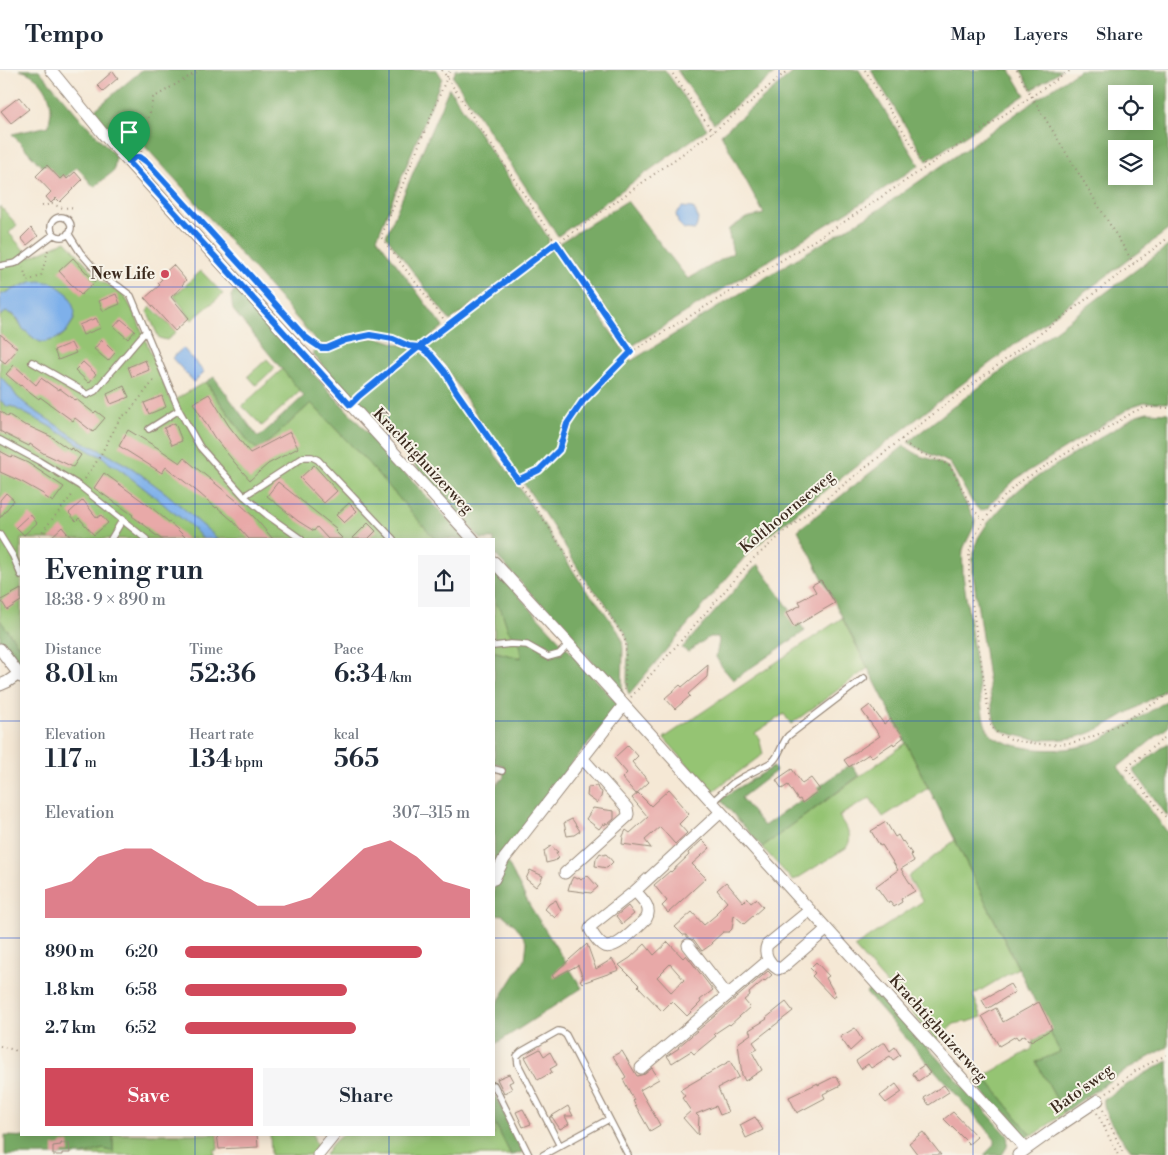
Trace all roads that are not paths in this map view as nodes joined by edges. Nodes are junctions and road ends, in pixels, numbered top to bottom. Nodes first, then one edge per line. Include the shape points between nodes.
1 (51, 70) edge
2 (68, 234) junction
3 (52, 235) junction
4 (0, 266) edge
5 (146, 331) junction
6 (32, 362) dead end
7 (179, 410) junction
8 (149, 429) dead end
9 (0, 440) edge
10 (244, 496) junction
11 (123, 519) junction
12 (288, 530) junction
13 (0, 535) edge
14 (112, 538) edge
15 (145, 538) edge
16 (286, 538) edge
17 (299, 538) edge
18 (392, 538) edge
19 (472, 538) edge
20 (495, 563) edge
21 (20, 573) edge
22 (570, 644) junction
23 (495, 646) edge
24 (0, 650) edge
25 (20, 676) edge
26 (864, 678) dead end
27 (0, 685) edge
28 (624, 705) junction
29 (582, 759) junction
30 (495, 770) edge
31 (502, 771) dead end
32 (712, 802) junction
33 (722, 812) junction
34 (565, 873) dead end
35 (495, 877) edge
36 (635, 890) junction
37 (810, 910) junction
38 (827, 929) junction
39 (688, 945) dead end
40 (769, 960) junction
41 (727, 995) junction
42 (641, 1068) dead end
43 (495, 1087) edge
44 (1095, 1102) road end
45 (609, 1119) junction
46 (333, 1136) edge
47 (560, 1146) junction
48 (1022, 1152) edge
49 (318, 1155) edge
50 (529, 1155) edge
51 (543, 1155) edge
52 (628, 1155) edge

1 - 19 street, Krachtighuizerweg via 104,135
2 - 3 lane
2 - 3 lane via 70,225 63,216 52,221
2 - 5 lane via 100,275 130,296
3 - 4 lane via 16,263
5 - 6 lane via 95,391 87,395
5 - 7 lane
7 - 8 lane
7 - 10 lane via 200,447
9 - 11 lane via 80,486
10 - 12 lane
10 - 18 lane via 304,457 312,457
11 - 14 lane
11 - 15 lane
12 - 16 lane
12 - 17 lane
13 - 21 lane
20 - 22 street, Krachtighuizerweg
22 - 23 lane via 559,654 548,657 527,644
22 - 28 street, Krachtighuizerweg
24 - 25 street
25 - 27 street
26 - 32 lane via 788,736 772,762 733,783
28 - 29 street
28 - 32 street, Krachtighuizerweg
29 - 34 street via 627,808 628,814
29 - 35 street via 504,859
30 - 31 lane
32 - 33 street, Krachtighuizerweg
33 - 36 street
33 - 37 street, Krachtighuizerweg
36 - 36 street via 646,903 649,915 622,941 604,946 590,931 591,927
37 - 38 street, Krachtighuizerweg
37 - 40 street via 767,945
38 - 40 street via 780,968
38 - 48 street, Krachtighuizerweg
39 - 41 street
40 - 41 street
41 - 42 street
43 - 50 lane
44 - 48 street, Bato'sweg
45 - 47 lane
45 - 47 lane via 566,1035 558,1031 543,1039 521,1052 517,1056 518,1064
45 - 52 lane
46 - 49 street
47 - 51 lane

